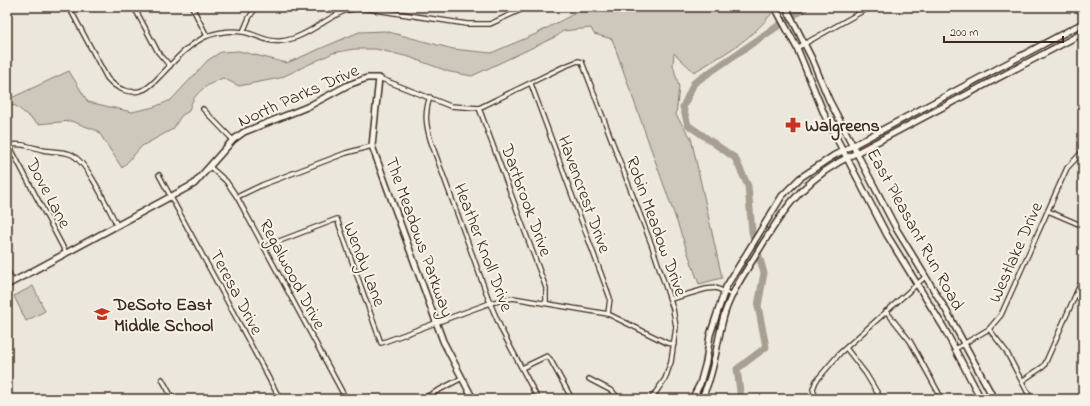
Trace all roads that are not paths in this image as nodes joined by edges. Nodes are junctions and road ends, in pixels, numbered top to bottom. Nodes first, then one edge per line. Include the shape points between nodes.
1 (70, 7) edge
2 (134, 7) edge
3 (192, 7) edge
4 (256, 7) edge
5 (389, 7) edge
6 (526, 7) edge
7 (775, 7) edge
8 (786, 7) edge
9 (870, 7) edge
10 (388, 12) junction
11 (1083, 23) edge
12 (243, 32) junction
13 (1083, 33) edge
14 (207, 36) junction
15 (805, 43) junction
16 (797, 48) junction
17 (582, 62) joint
18 (1010, 63) junction
19 (170, 66) junction
20 (1014, 70) junction
21 (379, 78) junction
22 (974, 82) junction
23 (530, 84) junction
24 (978, 88) junction
25 (430, 97) junction
26 (829, 100) junction
27 (821, 105) junction
28 (479, 108) junction
29 (203, 109) dead end
30 (898, 123) junction
31 (902, 129) junction
32 (233, 140) junction
33 (8, 146) edge
34 (372, 146) junction
35 (853, 146) junction
36 (1083, 150) edge
37 (843, 151) junction
38 (857, 153) junction
39 (847, 158) junction
40 (210, 167) junction
41 (159, 176) dead end
42 (237, 197) junction
43 (171, 198) junction
44 (1048, 211) junction
45 (117, 225) junction
46 (1083, 226) edge
47 (897, 230) junction
48 (887, 235) junction
49 (264, 247) junction
50 (66, 254) junction
51 (7, 270) edge
52 (925, 276) junction
53 (1083, 278) edge
54 (13, 282) junction
55 (917, 283) junction
56 (7, 285) edge
57 (724, 291) junction
58 (732, 295) junction
59 (671, 299) junction
60 (490, 303) junction
61 (546, 303) junction
62 (886, 311) junction
63 (608, 314) junction
64 (437, 323) junction
65 (989, 329) junction
66 (674, 344) junction
67 (964, 344) junction
68 (846, 348) junction
69 (955, 348) junction
70 (522, 368) junction
71 (462, 378) junction
72 (162, 379) dead end
73 (589, 379) dead end
74 (1022, 382) junction
75 (173, 399) edge
76 (280, 399) edge
77 (346, 399) edge
78 (422, 399) edge
79 (473, 399) edge
80 (538, 399) edge
81 (572, 399) edge
82 (619, 399) edge
83 (651, 399) edge
84 (692, 399) edge
85 (701, 399) edge
86 (816, 399) edge
87 (880, 399) edge
88 (942, 399) edge
89 (981, 399) edge
90 (994, 399) edge
91 (1031, 399) edge

1 - 19 street via 113,85 129,91 145,89
2 - 19 street via 158,52
3 - 14 street
4 - 12 street
5 - 10 street
6 - 10 street via 490,24 468,24
7 - 16 main road, East Pleasant Run Road
8 - 15 main road, East Pleasant Run Road
9 - 15 street
10 - 12 street via 362,8 347,10 295,37 279,42
11 - 18 main road
12 - 14 street via 226,31
13 - 20 main road
14 - 19 street via 195,42
15 - 16 street
15 - 26 main road, East Pleasant Run Road
16 - 27 main road, East Pleasant Run Road
17 - 23 street, North Parks Drive via 562,67
17 - 59 street, Robin Meadow Drive
18 - 20 main road
18 - 22 main road
20 - 24 main road
21 - 25 street, North Parks Drive
21 - 32 main road, North Parks Drive via 367,78 348,85 307,107 244,132
21 - 34 main road, The Meadows Parkway
22 - 24 main road
22 - 30 main road
23 - 28 street, North Parks Drive
23 - 63 street, Havencrest Drive via 610,298
24 - 31 main road
25 - 28 street, North Parks Drive via 450,106
25 - 60 street, Heather Knoll Drive via 426,109 426,125
26 - 27 main road
26 - 35 main road, East Pleasant Run Road
27 - 37 main road, East Pleasant Run Road
28 - 61 street, Dartbrook Drive via 546,288
29 - 32 street
30 - 31 main road
30 - 35 main road
31 - 38 main road
32 - 40 main road, North Parks Drive
33 - 45 street via 19,144 70,154 79,159
33 - 50 street, Dove Lane
34 - 42 street via 346,152
34 - 64 main road, The Meadows Parkway
35 - 37 main road
35 - 38 main road, East Pleasant Run Road
36 - 44 street, Westlake Drive via 1067,168
37 - 39 main road, East Pleasant Run Road
37 - 57 main road via 800,178 782,196
38 - 39 main road
38 - 47 main road, East Pleasant Run Road
39 - 48 main road, East Pleasant Run Road
39 - 58 main road via 803,188 785,208
40 - 42 street, Regalwood Drive via 226,181
40 - 43 main road, North Parks Drive via 194,184
41 - 43 street, Teresa Drive
42 - 49 street, Regalwood Drive
43 - 45 main road, North Parks Drive
43 - 76 street, Teresa Drive
44 - 46 street
44 - 65 street, Westlake Drive via 1002,315
45 - 50 main road, North Parks Drive
47 - 48 main road
47 - 52 main road, East Pleasant Run Road
48 - 55 main road, East Pleasant Run Road
49 - 64 street, Wendy Lane via 337,219 381,343
49 - 77 street, Regalwood Drive
50 - 54 main road, North Parks Drive
51 - 54 street
52 - 55 street
52 - 67 main road, East Pleasant Run Road
53 - 74 street via 1044,366
54 - 56 main road, North Parks Drive
55 - 62 street
55 - 69 main road, East Pleasant Run Road
57 - 58 street
57 - 59 street via 716,288 706,289
57 - 84 main road via 710,335 700,384
58 - 85 main road via 721,326 712,374
59 - 66 street, Robin Meadow Drive via 676,327
60 - 61 street via 513,298
60 - 64 street
60 - 70 street, Heather Knoll Drive
61 - 63 street
62 - 68 street
62 - 88 street via 910,341
63 - 66 street
64 - 71 main road, The Meadows Parkway
65 - 67 street, Westlake Drive
65 - 74 street via 998,338
66 - 83 street, Robin Meadow Drive via 665,379
67 - 69 street, Westlake Drive
67 - 90 main road, East Pleasant Run Road
68 - 86 street via 814,384
68 - 87 street via 866,374
69 - 89 main road, East Pleasant Run Road
70 - 80 street, Heather Knoll Drive
70 - 81 street via 547,356
71 - 78 street
71 - 79 main road, The Meadows Parkway
72 - 75 street
73 - 82 street via 612,391
74 - 91 street

